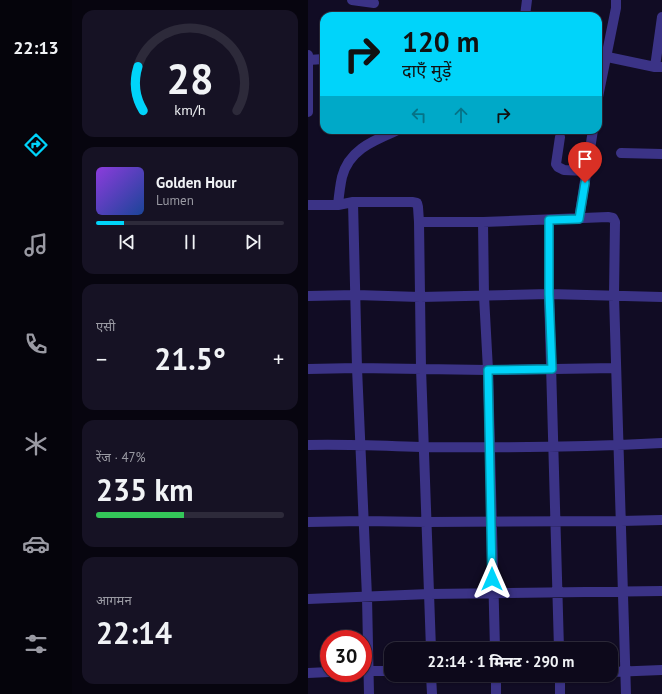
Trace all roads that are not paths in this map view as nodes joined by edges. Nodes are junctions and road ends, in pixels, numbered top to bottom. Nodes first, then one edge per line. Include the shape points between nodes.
1 (352, 0) edge
2 (527, 0) edge
3 (616, 0) edge
4 (374, 3) dead end
5 (526, 12) edge
6 (662, 17) edge
7 (308, 54) edge
8 (602, 55) edge
9 (320, 59) edge
10 (308, 60) edge
11 (658, 67) edge
12 (308, 81) edge
13 (308, 112) edge
14 (389, 134) edge
15 (592, 134) edge
16 (560, 137) dead end
17 (621, 153) dead end
18 (662, 154) edge
19 (587, 171) junction
20 (353, 202) junction
21 (308, 205) edge
22 (338, 205) junction
23 (579, 219) junction
24 (549, 220) junction
25 (419, 222) junction
26 (483, 222) junction
27 (549, 294) junction
28 (356, 295) junction
29 (308, 296) edge
30 (484, 296) junction
31 (614, 296) junction
32 (420, 298) junction
33 (662, 298) edge
34 (357, 368) junction
35 (421, 368) junction
36 (616, 368) junction
37 (308, 369) edge
38 (552, 369) junction
39 (488, 370) junction
40 (662, 443) edge
41 (360, 444) junction
42 (308, 445) edge
43 (619, 445) junction
44 (424, 447) junction
45 (490, 447) junction
46 (553, 447) junction
47 (662, 520) edge
48 (363, 521) junction
49 (492, 521) junction
50 (556, 521) junction
51 (621, 521) junction
52 (308, 522) edge
53 (427, 522) junction
54 (623, 591) junction
55 (662, 591) edge
56 (556, 593) junction
57 (429, 594) junction
58 (492, 594) junction
59 (367, 597) junction
60 (308, 599) edge
61 (367, 630) edge
62 (431, 642) edge
63 (495, 642) edge
64 (559, 642) edge
65 (662, 670) edge
66 (372, 671) edge
67 (320, 672) edge
68 (384, 672) edge
69 (618, 672) edge
70 (625, 672) junction
71 (308, 673) edge
72 (367, 682) edge
73 (431, 682) edge
74 (496, 682) edge
75 (560, 682) edge
76 (369, 694) edge
77 (432, 694) edge
78 (496, 694) edge
79 (560, 694) edge
80 (626, 694) edge

1 - 4 street
2 - 5 street
3 - 8 street
6 - 11 street
7 - 10 street
8 - 11 street
9 - 10 street
10 - 12 street
12 - 13 street
14 - 22 street via 370,143 346,164
15 - 19 street
16 - 19 street via 556,164 558,167 564,170
17 - 18 street
19 - 23 street
20 - 22 street
20 - 25 street via 412,202 417,204
20 - 28 street
21 - 22 street
23 - 24 street
23 - 31 street via 608,217 613,218 615,222
24 - 26 street
24 - 27 street
25 - 26 street
25 - 32 street
26 - 30 street
27 - 30 street
27 - 31 street
27 - 38 street
28 - 29 street
28 - 32 street
28 - 34 street
30 - 32 street
30 - 39 street
31 - 33 street
31 - 36 street
32 - 35 street
34 - 35 street
34 - 37 street
34 - 41 street
35 - 39 street
35 - 44 street
36 - 38 street
36 - 43 street
38 - 39 street
38 - 46 street
39 - 45 street
40 - 43 street
41 - 42 street
41 - 44 street
41 - 48 street
43 - 46 street
43 - 51 street
44 - 45 street
44 - 53 street
45 - 46 street
45 - 49 street
46 - 50 street
47 - 51 street
48 - 52 street
48 - 53 street
48 - 59 street
49 - 50 street
49 - 53 street
49 - 58 street
50 - 51 street
50 - 56 street
51 - 54 street
53 - 57 street
54 - 55 street
54 - 56 street
54 - 70 street
56 - 58 street
56 - 64 street
57 - 58 street
57 - 59 street
57 - 62 street
58 - 63 street
59 - 60 street
59 - 61 street
65 - 70 street
66 - 68 street
67 - 71 street
69 - 70 street
70 - 80 street
72 - 76 street
73 - 77 street
74 - 78 street
75 - 79 street

